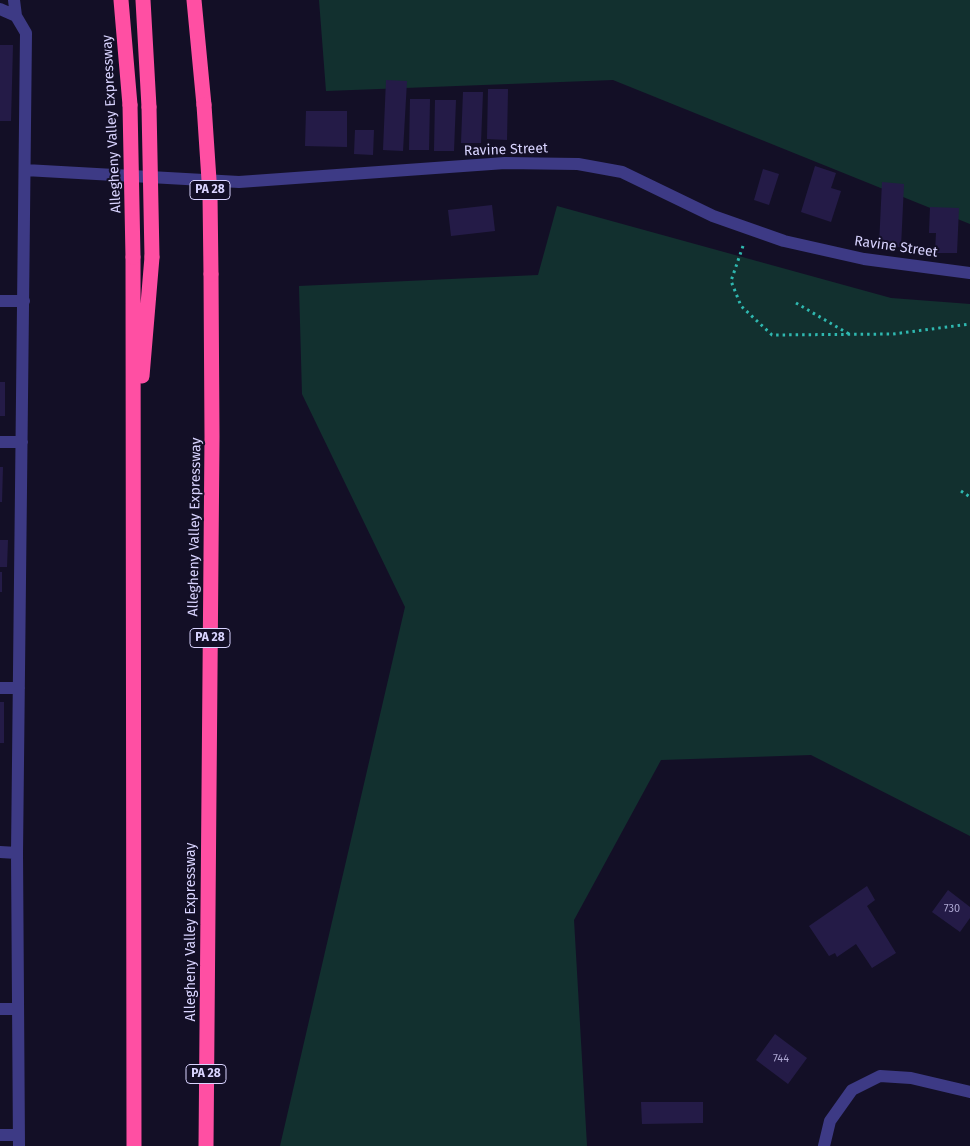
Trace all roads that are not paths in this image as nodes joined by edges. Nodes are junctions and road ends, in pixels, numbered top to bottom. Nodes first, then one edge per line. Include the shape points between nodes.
1 (14, 0) edge
2 (121, 0) edge
3 (143, 0) edge
4 (195, 0) edge
5 (0, 9) edge
6 (16, 16) junction
7 (25, 170) junction
8 (970, 273) edge
9 (0, 301) edge
10 (24, 301) junction
11 (0, 442) edge
12 (22, 442) junction
13 (133, 490) junction
14 (0, 688) edge
15 (19, 688) junction
16 (0, 852) edge
17 (17, 853) junction
18 (0, 1009) edge
19 (18, 1009) junction
20 (970, 1092) edge
21 (0, 1134) edge
22 (18, 1140) edge
23 (134, 1146) edge
24 (206, 1146) edge
25 (824, 1146) edge

1 - 6 street
2 - 13 highway, Allegheny Valley Expressway, bridge via 130,105
3 - 13 highway, bridge via 152,257
4 - 24 highway, Allegheny Valley Expressway / PA 28, bridge via 210,194 211,274
5 - 6 street
6 - 7 street via 26,33
7 - 8 street, Ravine Street via 239,182 504,163 578,164 622,172 713,216 784,241 864,259
7 - 10 street
9 - 10 street
10 - 12 street
11 - 12 street
12 - 15 street
13 - 23 highway, Allegheny Valley Expressway
14 - 15 street
15 - 17 street
16 - 17 street
17 - 19 street
18 - 19 street
19 - 22 street
20 - 25 street via 910,1078 880,1076 852,1090 830,1121
21 - 22 street

